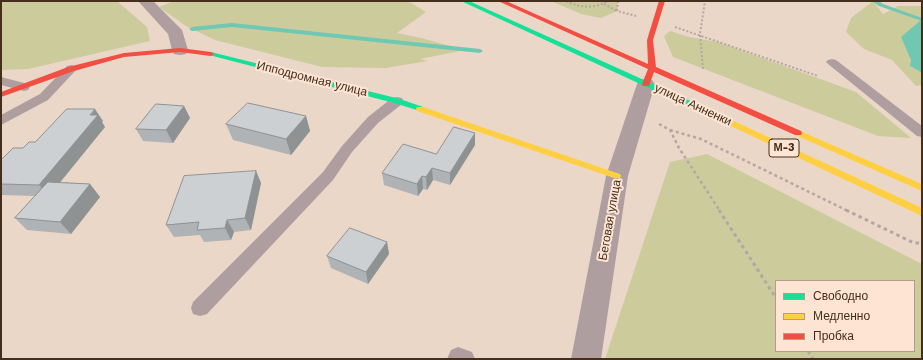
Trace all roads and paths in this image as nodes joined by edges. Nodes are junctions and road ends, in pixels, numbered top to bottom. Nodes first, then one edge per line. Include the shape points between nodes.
1 (145, 1) edge
2 (464, 1) edge
3 (500, 1) edge
4 (566, 1) edge
5 (608, 1) edge
6 (662, 1) edge
7 (604, 4) junction
8 (617, 11) dead end
9 (700, 34) dead end
10 (180, 50) junction
11 (832, 62) dead end
12 (71, 69) junction
13 (649, 76) junction
14 (823, 78) dead end
15 (1, 81) edge
16 (24, 87) junction
17 (1, 95) edge
18 (397, 101) junction
19 (638, 111) junction
20 (1, 121) edge
21 (670, 130) junction
22 (922, 133) edge
23 (617, 176) junction
24 (922, 188) edge
25 (922, 212) edge
26 (922, 243) edge
27 (775, 296) edge
28 (200, 308) dead end
29 (457, 359) edge
30 (465, 359) edge
31 (586, 359) edge

1 - 10 street via 176,33
2 - 13 main road, улица Анненки / М-3
3 - 13 main road, улица Анненки / М-3
4 - 7 path via 587,6
5 - 7 path
6 - 13 main road via 650,40
7 - 8 path
9 - 14 path
10 - 12 main road, Ипподромная улица via 124,55
10 - 18 main road, Ипподромная улица via 217,55
11 - 22 lane
12 - 16 main road, Ипподромная улица
12 - 20 lane via 44,97
13 - 19 street, Беговая улица
13 - 24 main road, улица Анненки / М-3
13 - 25 main road, улица Анненки / М-3
15 - 16 lane
16 - 17 main road, Ипподромная улица
18 - 23 main road, Ипподромная улица
18 - 28 lane via 373,120 328,176
19 - 21 path
19 - 23 street, Беговая улица
21 - 26 path via 701,139 914,243
21 - 27 path
23 - 31 street, Беговая улица
29 - 30 lane

